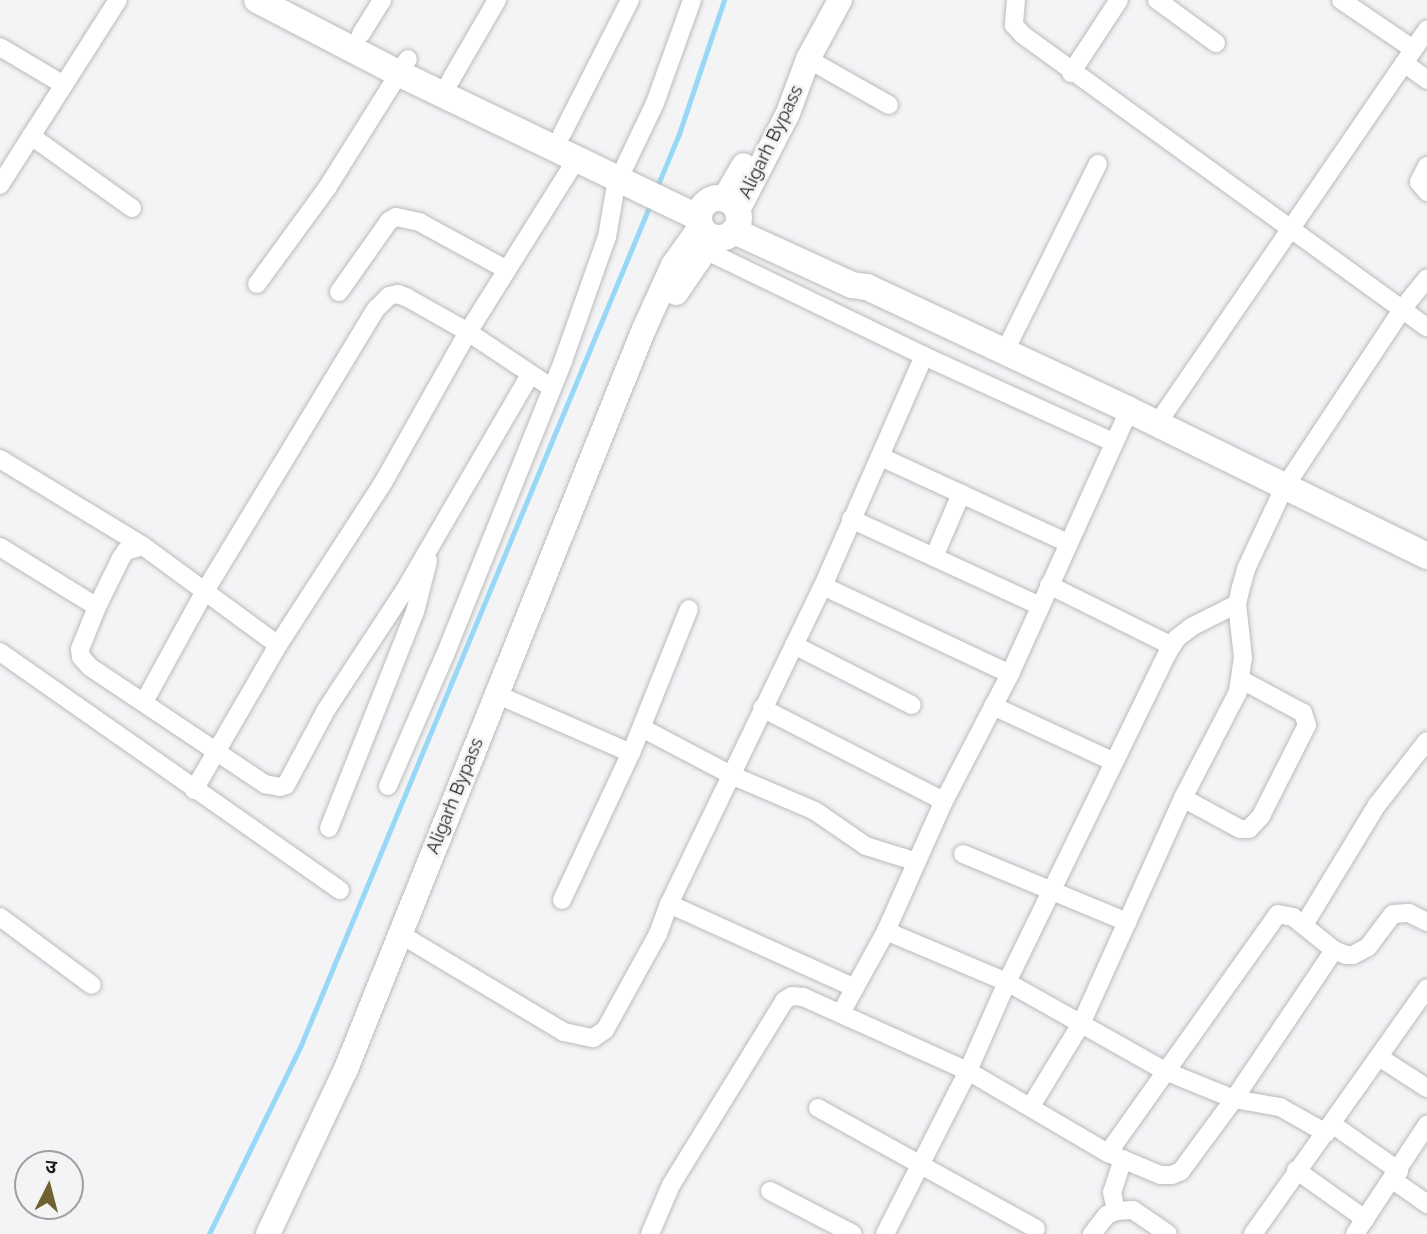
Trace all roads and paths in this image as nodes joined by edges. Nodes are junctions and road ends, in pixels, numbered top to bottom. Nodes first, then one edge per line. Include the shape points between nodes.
1 (118, 0) edge
2 (257, 0) edge
3 (293, 0) edge
4 (382, 0) edge
5 (497, 0) edge
6 (630, 0) edge
7 (692, 0) edge
8 (840, 0) edge
9 (1016, 0) edge
10 (1119, 0) edge
11 (1157, 0) edge
12 (1341, 0) edge
13 (1427, 29) edge
14 (361, 34) junction
15 (1216, 43) dead end
16 (0, 47) edge
17 (1408, 56) junction
18 (403, 66) junction
19 (805, 66) junction
20 (1071, 73) junction
21 (1427, 80) edge
22 (450, 81) junction
23 (64, 85) junction
24 (889, 105) dead end
25 (562, 134) junction
26 (31, 135) junction
27 (576, 160) junction
28 (1098, 164) dead end
29 (1427, 166) edge
30 (628, 176) junction
31 (0, 185) edge
32 (1427, 192) edge
33 (132, 208) dead end
34 (712, 219) junction
35 (1290, 229) junction
36 (507, 270) junction
37 (1427, 278) edge
38 (257, 284) dead end
39 (339, 292) dead end
40 (1403, 308) junction
41 (1427, 327) edge
42 (468, 332) junction
43 (1004, 351) junction
44 (924, 356) junction
45 (530, 375) junction
46 (552, 388) junction
47 (1129, 410) junction
48 (1157, 424) junction
49 (1113, 442) junction
50 (881, 457) junction
51 (0, 459) edge
52 (1284, 488) junction
53 (961, 494) junction
54 (850, 519) junction
55 (1068, 543) junction
56 (432, 544) junction
57 (143, 546) junction
58 (0, 547) edge
59 (1427, 556) edge
60 (934, 557) junction
61 (1049, 585) junction
62 (823, 586) junction
63 (205, 591) junction
64 (1237, 604) junction
65 (1040, 606) junction
66 (97, 607) junction
67 (689, 609) dead end
68 (278, 645) junction
69 (793, 645) junction
70 (1172, 646) junction
71 (0, 652) edge
72 (1010, 674) junction
73 (1242, 680) junction
74 (496, 694) junction
75 (144, 702) junction
76 (912, 705) dead end
77 (993, 706) junction
78 (762, 708) junction
79 (642, 728) junction
80 (1427, 741) edge
81 (217, 749) junction
82 (632, 753) junction
83 (1114, 762) junction
84 (731, 775) junction
85 (388, 786) dead end
86 (194, 790) junction
87 (1184, 799) junction
88 (944, 801) junction
89 (329, 828) dead end
90 (963, 853) dead end
91 (917, 862) junction
92 (1052, 889) junction
93 (340, 890) dead end
94 (562, 900) dead end
95 (669, 904) junction
96 (0, 918) edge
97 (1127, 922) junction
98 (1427, 922) edge
99 (1304, 925) junction
100 (886, 931) junction
101 (400, 934) junction
102 (1334, 950) junction
103 (1007, 982) junction
104 (92, 985) dead end
105 (855, 988) junction
106 (1427, 988) edge
107 (841, 1013) junction
108 (1080, 1024) junction
109 (1379, 1058) junction
110 (968, 1070) junction
111 (1165, 1071) junction
112 (1427, 1088) edge
113 (1234, 1099) junction
114 (1031, 1106) junction
115 (818, 1108) dead end
116 (1427, 1125) edge
117 (1329, 1128) junction
118 (1115, 1156) junction
119 (920, 1165) junction
120 (1296, 1170) junction
121 (1396, 1175) junction
122 (770, 1191) dead end
123 (1427, 1204) edge
124 (1116, 1211) junction
125 (1360, 1226) edge
126 (1036, 1228) dead end
127 (268, 1234) edge
128 (650, 1234) edge
129 (853, 1234) edge
130 (885, 1234) edge
131 (1092, 1234) edge
132 (1168, 1234) edge
133 (1253, 1234) edge

1 - 23 street
2 - 18 main road
3 - 14 main road
4 - 14 street
5 - 22 street
6 - 25 street
7 - 30 street
8 - 19 main road, Aligarh Bypass
9 - 20 street via 1014,25
10 - 20 street
11 - 15 street
12 - 17 street
13 - 17 street
14 - 18 main road
16 - 23 street
17 - 21 street
17 - 35 street
18 - 22 main road
18 - 27 main road
18 - 38 street via 327,188
19 - 24 street
19 - 34 main road, Aligarh Bypass
20 - 35 street
22 - 25 main road
23 - 26 street
25 - 30 main road
26 - 31 street
26 - 33 street
27 - 30 main road
27 - 36 street
28 - 43 street
29 - 32 street via 1419,182
30 - 34 main road
30 - 46 street
34 - 43 main road
34 - 44 street
34 - 74 main road, Aligarh Bypass via 673,265
35 - 40 street
35 - 48 street
36 - 39 street via 419,222 396,216
36 - 42 street
37 - 40 street
40 - 41 street
40 - 52 street
42 - 45 street
42 - 63 street via 398,294 382,301
42 - 68 street via 384,481
43 - 47 main road
44 - 49 street
44 - 50 street
45 - 46 street
45 - 56 street
46 - 85 street
47 - 48 main road
47 - 49 street
48 - 52 main road
49 - 55 street
50 - 53 street
50 - 54 street
51 - 57 street
52 - 59 main road
52 - 64 street via 1246,569
53 - 55 street
53 - 60 street
54 - 60 street
54 - 62 street
55 - 61 street
56 - 81 street via 326,710 286,785 265,784
56 - 89 street via 415,612
57 - 63 street
57 - 66 street via 126,551
58 - 66 street
60 - 65 street
61 - 65 street
61 - 70 street
62 - 69 street
62 - 72 street
63 - 68 street
63 - 75 street
64 - 70 street via 1193,626
64 - 73 street
65 - 72 street
66 - 75 street via 82,642 81,657
67 - 79 street
68 - 81 street
69 - 76 street
69 - 78 street
70 - 83 street
71 - 86 street
72 - 77 street
73 - 87 street
73 - 87 street via 1303,713 1307,725 1261,816 1249,829 1240,830
74 - 82 street
74 - 101 main road, Aligarh Bypass
75 - 81 street
77 - 83 street
77 - 88 street
78 - 84 street
78 - 88 street
79 - 82 street
79 - 84 street
80 - 99 street via 1377,805
81 - 86 street
82 - 94 street
83 - 92 street
84 - 91 street via 815,811 866,846
84 - 95 street
86 - 93 street
87 - 97 street
88 - 91 street
90 - 92 street
91 - 100 street
92 - 97 street
92 - 103 street
95 - 101 street via 642,967 605,1030 593,1038 564,1032
95 - 105 street
96 - 104 street
97 - 108 street
98 - 102 street via 1401,911 1393,914 1359,953 1346,955
99 - 102 street
99 - 111 street via 1287,914 1274,918
100 - 103 street
100 - 105 street
101 - 127 main road, Aligarh Bypass via 331,1104
102 - 113 street
103 - 108 street
103 - 110 street
105 - 107 street
106 - 109 street
107 - 110 street
107 - 128 street via 803,997 784,1001 671,1185
108 - 111 street
108 - 114 street
109 - 112 street
109 - 117 street
110 - 114 street
110 - 119 street
111 - 113 street
111 - 118 street
113 - 117 street via 1280,1107
113 - 118 street via 1181,1171 1160,1175
114 - 118 street
115 - 119 street
116 - 121 street
117 - 120 street
117 - 121 street
118 - 124 street via 1112,1192
119 - 126 street
119 - 130 street
120 - 125 street
120 - 133 street
121 - 123 street
121 - 125 street
122 - 129 street
124 - 131 street
124 - 132 street via 1133,1210

